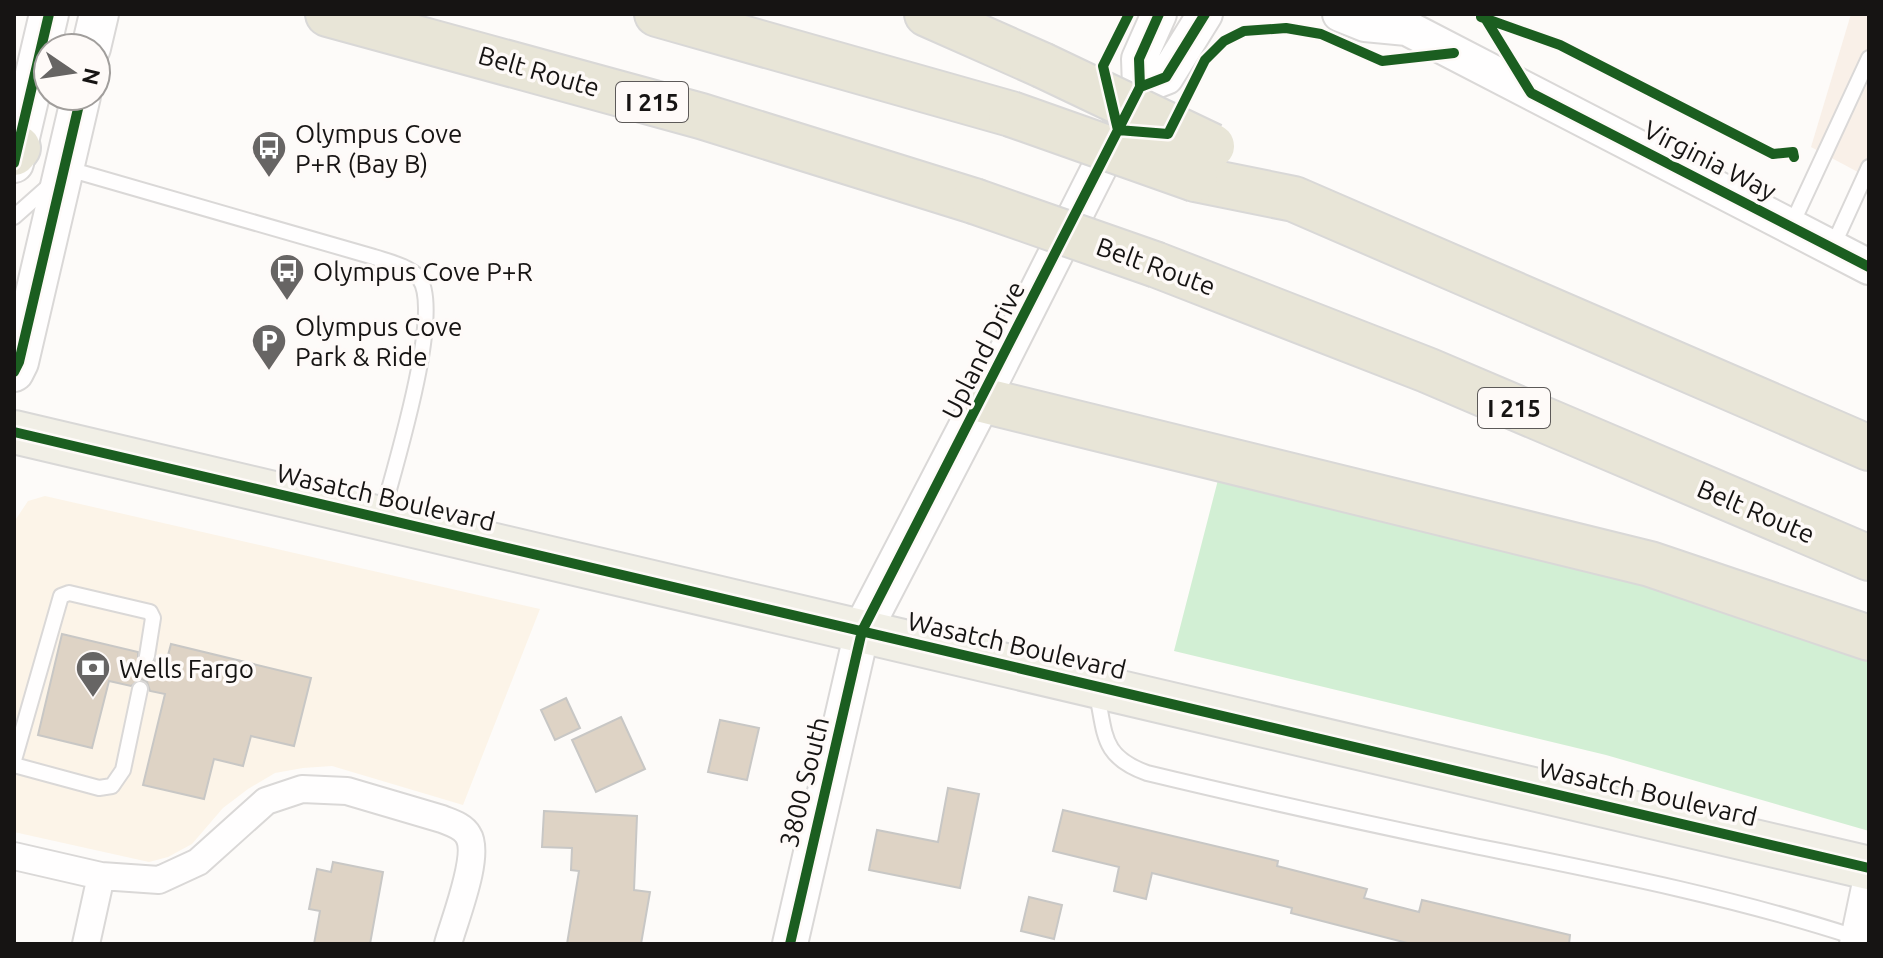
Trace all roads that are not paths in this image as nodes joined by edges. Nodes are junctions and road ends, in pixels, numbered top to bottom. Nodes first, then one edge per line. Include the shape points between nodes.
1 (99, 14) edge
2 (328, 14) edge
3 (657, 14) edge
4 (927, 14) edge
5 (1159, 14) edge
6 (1205, 14) edge
7 (1340, 14) edge
8 (1401, 21) edge
9 (69, 32) edge
10 (1869, 58) edge
11 (1140, 87) junction
12 (33, 112) edge
13 (77, 112) edge
14 (57, 127) dead end
15 (15, 155) edge
16 (1203, 163) junction
17 (1869, 167) edge
18 (65, 168) junction
19 (14, 217) edge
20 (1791, 226) junction
21 (1832, 248) junction
22 (1869, 267) edge
23 (14, 372) edge
24 (982, 400) junction
25 (14, 432) edge
26 (1869, 448) edge
27 (381, 518) junction
28 (1869, 558) edge
29 (862, 631) junction
30 (1869, 638) edge
31 (147, 656) dead end
32 (1095, 686) junction
33 (140, 689) dead end
34 (14, 763) edge
35 (14, 856) edge
36 (1869, 868) edge
37 (101, 876) junction
38 (1854, 941) edge
39 (86, 944) edge
40 (448, 944) edge
41 (790, 944) edge

1 - 9 main road
2 - 28 highway, Belt Route / I 215, bridge via 701,116 1157,265 1427,370
3 - 16 highway, bridge
4 - 16 highway, bridge via 1042,65
5 - 11 street, Upland Drive via 1139,59
6 - 11 street via 1166,77
7 - 8 street, Virginia Way via 1365,24
8 - 20 street, Virginia Way
10 - 20 lane
11 - 24 street, Upland Drive
12 - 15 main road
13 - 18 main road
14 - 18 lane
16 - 26 highway
17 - 21 lane
18 - 19 lane
18 - 23 main road
18 - 27 lane via 374,257 417,275 426,300 424,339
20 - 21 street, Virginia Way
21 - 22 street, Virginia Way
24 - 29 main road, Upland Drive
24 - 30 highway via 1650,564
25 - 27 main road, Wasatch Boulevard
27 - 29 main road, Wasatch Boulevard
29 - 32 main road, Wasatch Boulevard
29 - 41 street, 3800 South
31 - 34 lane via 153,618 139,608 69,593 61,596
32 - 36 main road, Wasatch Boulevard
32 - 38 lane via 1109,749 1123,765 1314,813 1646,881 1797,918
33 - 34 lane via 123,770 112,786 99,788
35 - 37 street
36 - 38 street
37 - 39 street
37 - 40 street via 138,881 171,877 198,862 266,801 302,789 347,791 457,825 469,836 468,875

